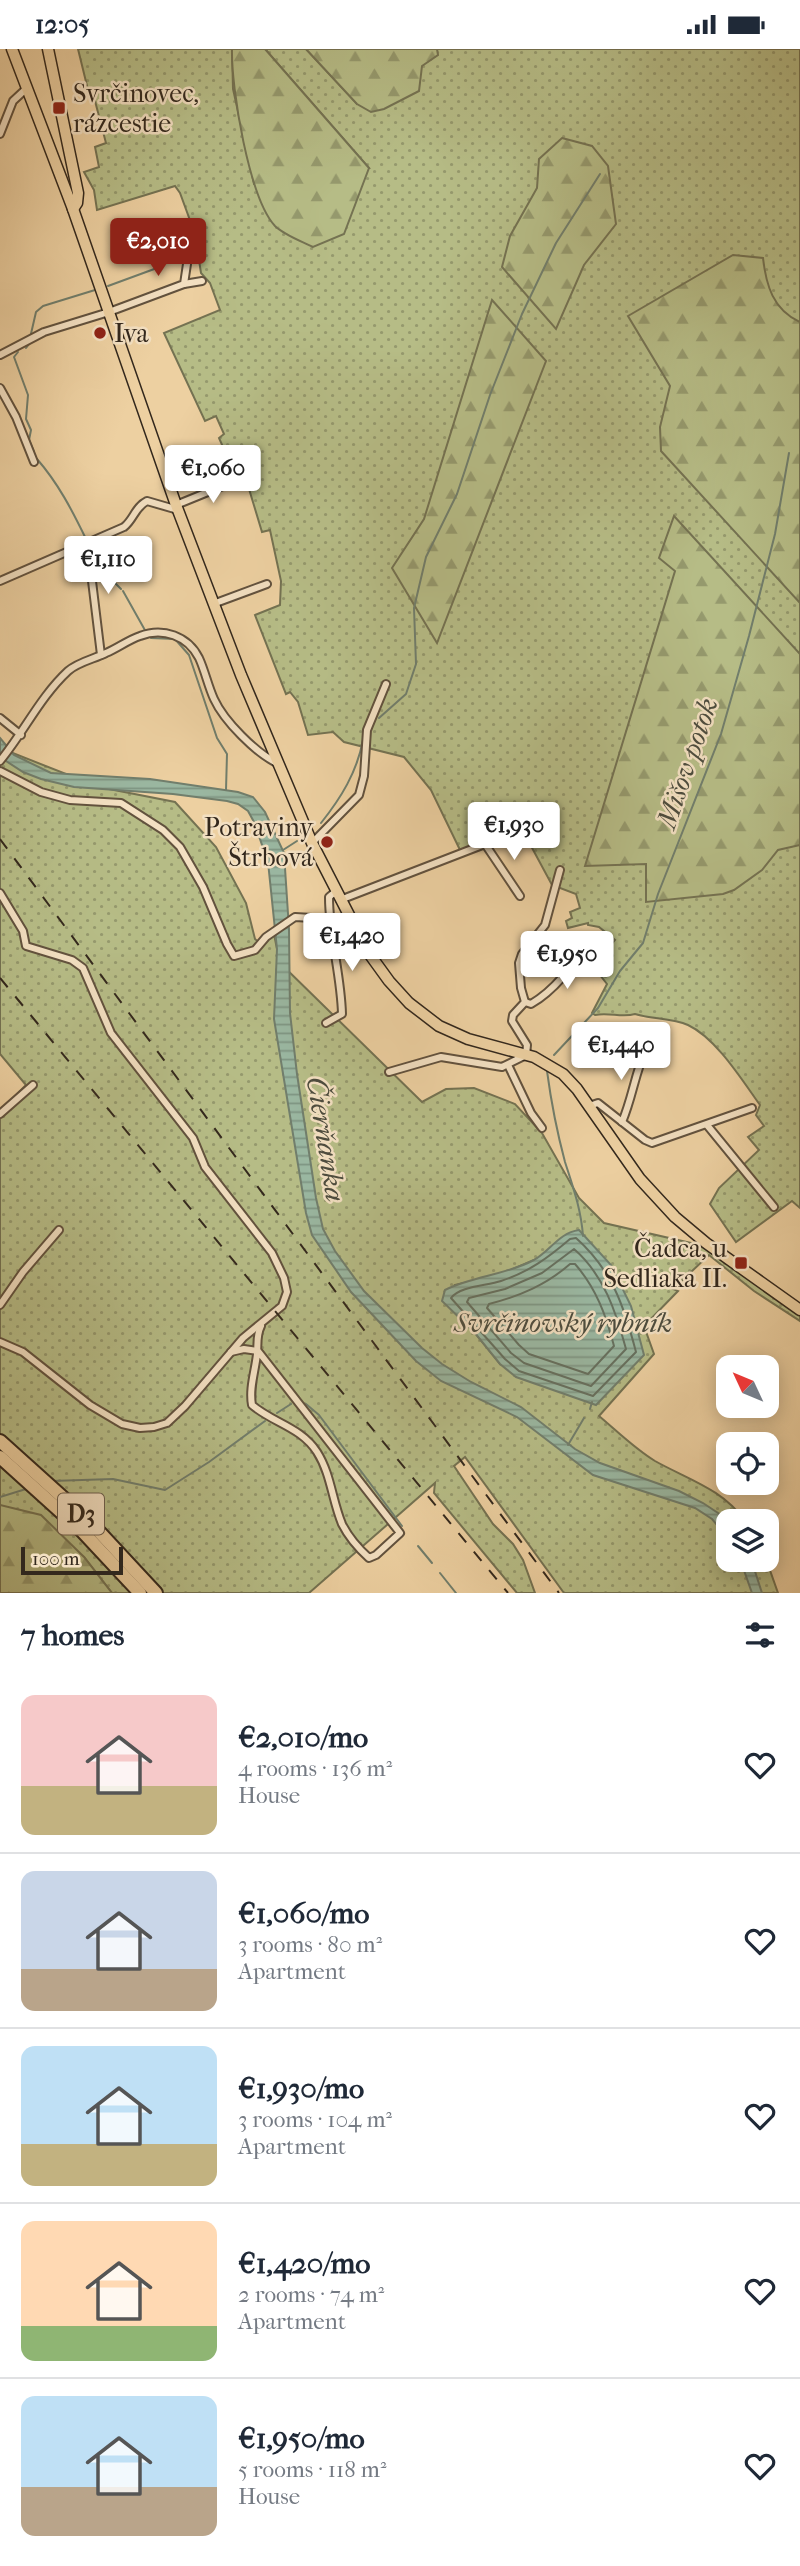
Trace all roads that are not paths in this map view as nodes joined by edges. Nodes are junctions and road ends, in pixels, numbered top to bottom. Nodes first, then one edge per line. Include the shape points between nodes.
1 (12, 49) edge
2 (48, 49) edge
3 (27, 88) junction
4 (0, 134) edge
5 (73, 209) junction
6 (179, 229) dead end
7 (202, 281) dead end
8 (184, 284) junction
9 (109, 312) junction
10 (0, 355) edge
11 (0, 389) edge
12 (34, 463) dead end
13 (235, 477) dead end
14 (177, 508) junction
15 (75, 549) junction
16 (0, 581) edge
17 (267, 584) dead end
18 (213, 604) junction
19 (101, 655) junction
20 (386, 684) dead end
21 (0, 718) edge
22 (20, 737) junction
23 (0, 761) edge
24 (277, 763) junction
25 (0, 771) edge
26 (312, 843) junction
27 (560, 870) dead end
28 (0, 893) edge
29 (337, 896) junction
30 (520, 896) dead end
31 (329, 919) junction
32 (355, 930) junction
33 (591, 939) dead end
34 (525, 1002) junction
35 (326, 1023) dead end
36 (645, 1051) dead end
37 (526, 1055) junction
38 (508, 1065) junction
39 (389, 1072) dead end
40 (33, 1084) dead end
41 (589, 1106) junction
42 (752, 1108) dead end
43 (0, 1114) edge
44 (622, 1122) junction
45 (707, 1125) junction
46 (542, 1128) dead end
47 (774, 1207) dead end
48 (59, 1230) dead end
49 (0, 1305) edge
50 (800, 1310) edge
51 (262, 1323) junction
52 (0, 1342) edge
53 (258, 1350) junction
54 (230, 1353) junction
55 (0, 1441) edge
56 (0, 1457) edge
57 (140, 1593) edge
58 (156, 1593) edge

1 - 3 main road
2 - 5 main road via 78,193
3 - 4 street via 13,101
3 - 5 main road
5 - 9 main road
6 - 8 street via 187,264
7 - 8 street
8 - 9 street
9 - 10 street via 44,332
9 - 14 main road
11 - 12 street
13 - 14 street
14 - 15 street via 147,501 124,527
14 - 18 main road
15 - 16 street
15 - 19 street via 92,581
17 - 18 street
18 - 24 main road
19 - 22 street via 70,669 52,687
19 - 24 street via 141,635 172,633 198,658 215,702 231,723 265,758
20 - 26 street via 367,730 359,795
21 - 22 street
22 - 23 street
24 - 26 main road
25 - 31 street via 41,792 70,800 121,803 163,830 180,847 203,887 234,956 255,950 295,917
26 - 29 main road
27 - 34 street via 545,925 519,963
28 - 51 street via 23,931 26,946 83,968 111,1033 193,1138 205,1167 272,1253 287,1292 282,1306
29 - 30 street via 485,843
29 - 31 street via 328,897
29 - 32 main road
31 - 32 street via 346,932
31 - 35 street via 342,1014
32 - 37 main road via 389,981 431,1021 468,1039
33 - 34 street via 542,998 531,1005
34 - 37 street via 512,1021 527,1045
36 - 44 street
37 - 38 street
37 - 41 main road via 563,1074
38 - 39 street via 441,1057
38 - 46 street
40 - 43 street
41 - 44 street via 598,1103
41 - 50 main road via 640,1179 675,1217
42 - 45 street
44 - 45 street via 652,1143
45 - 47 street
48 - 49 street
51 - 53 street
51 - 54 street
52 - 54 street via 23,1352 90,1405 122,1424 140,1428 167,1423
53 - 53 street via 400,1533 376,1556 369,1558 342,1524 318,1452 286,1423 252,1405
53 - 54 street
55 - 58 highway, D3 via 90,1522
56 - 57 highway, D3 via 82,1531

